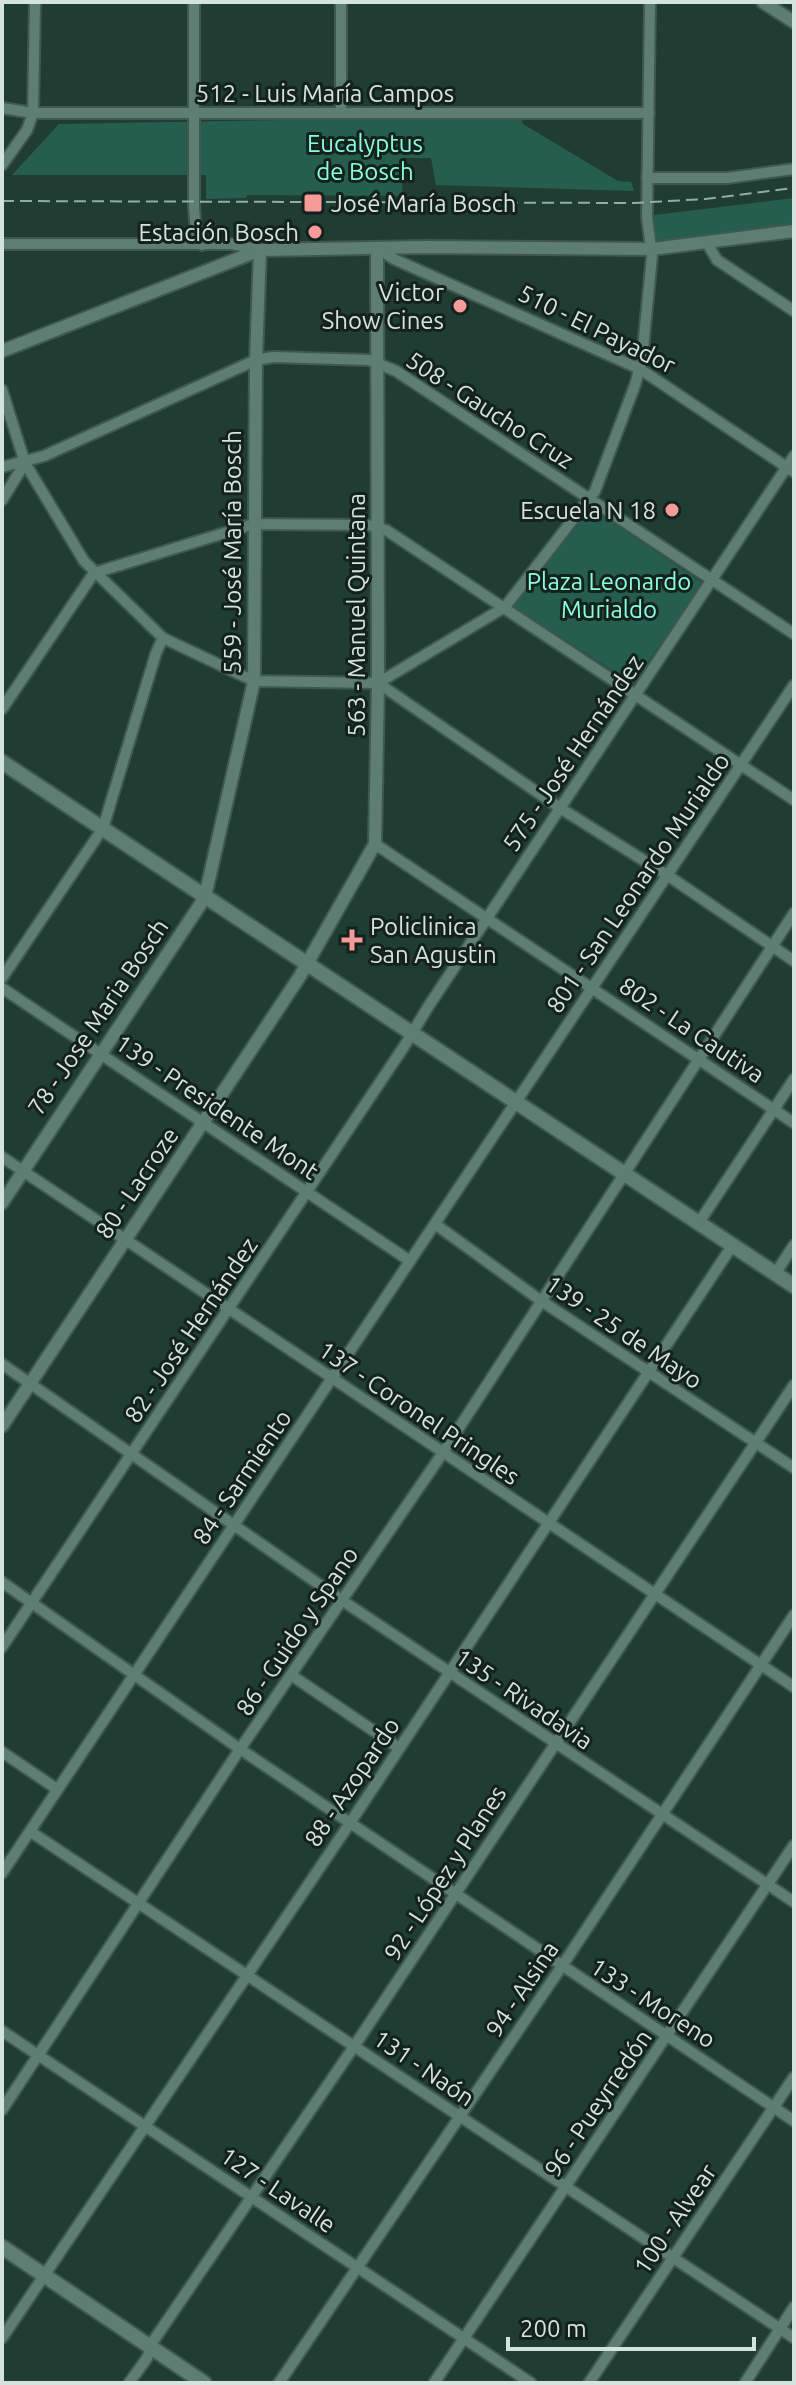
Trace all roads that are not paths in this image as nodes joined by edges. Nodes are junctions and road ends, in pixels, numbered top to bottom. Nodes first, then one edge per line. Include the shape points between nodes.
1 (35, 2) edge
2 (194, 2) edge
3 (341, 2) edge
4 (650, 2) edge
5 (763, 2) edge
6 (794, 22) edge
7 (2, 101) edge
8 (2, 108) edge
9 (194, 112) junction
10 (341, 112) junction
11 (33, 113) junction
12 (649, 113) junction
13 (2, 165) edge
14 (794, 169) edge
15 (647, 178) junction
16 (794, 231) edge
17 (707, 243) junction
18 (2, 244) edge
19 (202, 245) junction
20 (377, 248) junction
21 (652, 249) junction
22 (260, 250) junction
23 (794, 311) edge
24 (2, 351) edge
25 (256, 360) junction
26 (378, 362) junction
27 (640, 369) junction
28 (2, 390) edge
29 (794, 456) edge
30 (25, 463) junction
31 (2, 467) edge
32 (790, 469) edge
33 (2, 500) edge
34 (590, 500) junction
35 (254, 524) junction
36 (378, 527) junction
37 (94, 573) junction
38 (713, 579) junction
39 (505, 607) junction
40 (794, 634) edge
41 (163, 638) junction
42 (254, 681) junction
43 (378, 683) junction
44 (794, 685) edge
45 (635, 695) junction
46 (2, 709) edge
47 (2, 762) edge
48 (740, 765) junction
49 (794, 800) edge
50 (560, 808) junction
51 (103, 828) junction
52 (375, 844) junction
53 (667, 875) junction
54 (204, 896) junction
55 (794, 913) edge
56 (486, 920) junction
57 (772, 946) junction
58 (794, 961) edge
59 (308, 964) junction
60 (2, 978) edge
61 (2, 988) edge
62 (593, 988) junction
63 (411, 1032) junction
64 (100, 1053) junction
65 (697, 1058) junction
66 (794, 1079) edge
67 (515, 1104) junction
68 (774, 1110) junction
69 (203, 1122) junction
70 (794, 1123) edge
71 (2, 1157) edge
72 (23, 1172) junction
73 (622, 1174) junction
74 (307, 1192) junction
75 (2, 1203) edge
76 (435, 1224) junction
77 (698, 1224) junction
78 (125, 1240) junction
79 (794, 1245) edge
80 (732, 1246) junction
81 (410, 1261) junction
82 (775, 1274) junction
83 (794, 1286) edge
84 (540, 1300) junction
85 (228, 1309) junction
86 (2, 1364) edge
87 (647, 1372) junction
88 (333, 1379) junction
89 (30, 1384) junction
90 (794, 1385) edge
91 (2, 1426) edge
92 (756, 1442) junction
93 (133, 1454) junction
94 (442, 1454) junction
95 (794, 1468) edge
96 (547, 1523) junction
97 (234, 1525) junction
98 (2, 1582) edge
99 (655, 1593) junction
100 (343, 1601) junction
101 (32, 1604) junction
102 (794, 1615) edge
103 (2, 1647) edge
104 (761, 1664) junction
105 (450, 1673) junction
106 (291, 1675) junction
107 (133, 1676) junction
108 (794, 1687) edge
109 (554, 1743) junction
110 (399, 1748) junction
111 (240, 1749) junction
112 (2, 1752) edge
113 (57, 1789) junction
114 (662, 1815) junction
115 (350, 1823) junction
116 (31, 1832) junction
117 (794, 1845) edge
118 (4, 1866) edge
119 (768, 1885) junction
120 (456, 1893) junction
121 (794, 1902) edge
122 (138, 1903) junction
123 (562, 1966) junction
124 (247, 1975) junction
125 (2, 2031) edge
126 (668, 2036) junction
127 (355, 2045) junction
128 (38, 2055) junction
129 (794, 2077) edge
130 (774, 2107) junction
131 (2, 2110) edge
132 (460, 2117) junction
133 (794, 2121) edge
134 (145, 2126) junction
135 (565, 2188) junction
136 (250, 2196) junction
137 (2, 2247) edge
138 (672, 2258) junction
139 (357, 2267) junction
140 (45, 2275) junction
141 (794, 2307) edge
142 (781, 2329) junction
143 (2, 2338) edge
144 (464, 2338) junction
145 (794, 2338) edge
146 (151, 2348) junction
147 (129, 2383) edge
148 (204, 2383) edge
149 (279, 2383) edge
150 (434, 2383) edge
151 (531, 2383) edge
152 (589, 2383) edge
153 (745, 2383) edge

1 - 11 street
2 - 9 street
3 - 10 street
4 - 12 street
5 - 6 street
7 - 11 street
8 - 11 street, 512 - Luis María Campos
9 - 10 street, 512 - Luis María Campos
9 - 11 street, 512 - Luis María Campos
9 - 19 street via 194,208
10 - 12 street, 512 - Luis María Campos
11 - 13 street
12 - 15 street
14 - 15 street via 727,178
15 - 21 street
16 - 17 street
17 - 21 street
17 - 23 street via 717,260
18 - 19 street
19 - 22 street
20 - 21 street
20 - 22 street
20 - 26 street, 563 - Manuel Quintana
20 - 27 street, 510 - El Payador
21 - 27 street
22 - 24 street
22 - 25 street, 559 - José María Bosch
25 - 26 street, 508 - Gaucho Cruz
25 - 30 street, 508 - Gaucho Cruz
25 - 35 street, 559 - José María Bosch
26 - 34 street, 508 - Gaucho Cruz
26 - 36 street, 563 - Manuel Quintana
27 - 32 street, 510 - El Payador
27 - 34 street
28 - 30 street
29 - 32 street, 575 - José Hernández
30 - 31 street, 508 - Gaucho Cruz
30 - 33 street
30 - 37 street
32 - 38 street, 575 - José Hernández
34 - 38 street, 508 - Gaucho Cruz
34 - 39 street
35 - 36 street
35 - 37 street
35 - 42 street, 559 - José María Bosch
36 - 39 street
36 - 43 street, 563 - Manuel Quintana
37 - 41 street
37 - 46 street
38 - 40 street, 508 - Gaucho Cruz
38 - 45 street, 575 - José Hernández
39 - 43 street
39 - 45 street
41 - 42 street
41 - 51 street
42 - 43 street
42 - 54 street, 559 - José María Bosch
43 - 50 street
43 - 52 street, 563 - Manuel Quintana
44 - 48 street, 801 - San Leonardo Murialdo
45 - 48 street
45 - 50 street, 575 - José Hernández
47 - 51 main road
48 - 49 street
48 - 53 street, 801 - San Leonardo Murialdo
50 - 53 street
50 - 56 street, 575 - José Hernández
51 - 54 main road
51 - 60 street
52 - 56 street, 802 - La Cautiva
52 - 59 street, 563 - Manuel Quintana
53 - 57 street
53 - 62 street, 801 - San Leonardo Murialdo
54 - 59 main road
54 - 64 street, 78 - Jose Maria Bosch
55 - 57 street, 86 - Guido y Spano
56 - 62 street, 802 - La Cautiva
56 - 63 street, 575 - José Hernández
57 - 58 street
57 - 65 street, 86 - Guido y Spano
59 - 63 main road
59 - 69 street, 80 - Lacroze
61 - 64 street, 139 - Presidente Mont
62 - 65 street, 802 - La Cautiva
62 - 67 street, 801 - San Leonardo Murialdo
63 - 67 main road
63 - 74 street, 82 - José Hernández
64 - 69 street, 139 - Presidente Mont
64 - 72 street, 78 - Jose Maria Bosch
65 - 68 street, 802 - La Cautiva
65 - 73 street, 86 - Guido y Spano
66 - 68 street
67 - 73 main road
67 - 76 street, 84 - Sarmiento
68 - 70 street, 802 - La Cautiva
68 - 77 street
69 - 74 street, 139 - Presidente Mont
69 - 78 street, 80 - Lacroze
71 - 72 street, 137 - Coronel Pringles
72 - 75 street, 78 - Jose Maria Bosch
72 - 78 street, 137 - Coronel Pringles
73 - 77 main road
73 - 84 street, 86 - Guido y Spano
74 - 81 street, 139 - Presidente Mont
74 - 85 street, 82 - José Hernández
76 - 81 street, 84 - Sarmiento
76 - 84 street, 139 - 25 de Mayo
77 - 80 main road
78 - 85 street, 137 - Coronel Pringles
78 - 89 street, 80 - Lacroze
79 - 82 street
80 - 82 main road
80 - 87 street, 88 - Azopardo
81 - 88 street, 84 - Sarmiento
82 - 83 main road
84 - 87 street, 139 - 25 de Mayo
84 - 94 street, 86 - Guido y Spano
85 - 88 street, 137 - Coronel Pringles
85 - 93 street, 82 - José Hernández
86 - 89 street, 135 - Rivadavia
87 - 92 street, 139 - 25 de Mayo
87 - 96 street, 88 - Azopardo
88 - 94 street, 137 - Coronel Pringles
88 - 97 street, 84 - Sarmiento
89 - 91 street, 80 - Lacroze
89 - 93 street, 135 - Rivadavia
90 - 92 street, 92 - López y Planes
92 - 95 street, 139 - 25 de Mayo
92 - 99 street, 92 - López y Planes
93 - 97 street, 135 - Rivadavia
93 - 101 street, 82 - José Hernández
94 - 96 street, 137 - Coronel Pringles
94 - 100 street, 86 - Guido y Spano
96 - 99 street, 137 - Coronel Pringles
96 - 105 street, 88 - Azopardo
97 - 100 street, 135 - Rivadavia
97 - 107 street, 84 - Sarmiento
98 - 101 street, 133 - Moreno
99 - 104 street, 137 - Coronel Pringles
99 - 109 street, 92 - López y Planes
100 - 105 street, 135 - Rivadavia
100 - 106 street, 86 - Guido y Spano
101 - 103 street, 82 - José Hernández
101 - 107 street, 133 - Moreno
102 - 104 street, 94 - Alsina
104 - 108 street, 137 - Coronel Pringles
104 - 114 street, 94 - Alsina
105 - 109 street, 135 - Rivadavia
105 - 110 street, 88 - Azopardo
106 - 110 street
106 - 111 street, 86 - Guido y Spano
107 - 111 street, 133 - Moreno
107 - 113 street, 84 - Sarmiento
109 - 114 street, 135 - Rivadavia
109 - 120 street, 92 - López y Planes
110 - 115 street, 88 - Azopardo
111 - 115 street, 133 - Moreno
111 - 122 street, 86 - Guido y Spano
112 - 113 street
113 - 116 street, 84 - Sarmiento
114 - 119 street, 135 - Rivadavia
114 - 123 street, 94 - Alsina
115 - 120 street, 133 - Moreno
115 - 124 street, 88 - Azopardo
116 - 118 street, 84 - Sarmiento
116 - 122 street, 131 - Naón
117 - 119 street, 96 - Pueyrredón
119 - 121 street, 135 - Rivadavia
119 - 126 street, 96 - Pueyrredón
120 - 123 street, 133 - Moreno
120 - 127 street, 92 - López y Planes
122 - 124 street, 131 - Naón
122 - 128 street, 86 - Guido y Spano
123 - 126 street, 133 - Moreno
123 - 132 street, 94 - Alsina
124 - 127 street, 131 - Naón
124 - 134 street, 88 - Azopardo
125 - 128 street, 127 - Lavalle
126 - 130 street, 133 - Moreno
126 - 135 street, 96 - Pueyrredón
127 - 132 street, 131 - Naón
127 - 136 street, 92 - López y Planes
128 - 131 street, 86 - Guido y Spano
128 - 134 street, 127 - Lavalle
129 - 130 street, 100 - Alvear
130 - 133 street, 133 - Moreno
130 - 138 street, 100 - Alvear
132 - 135 street, 131 - Naón
132 - 139 street, 94 - Alsina
134 - 136 street, 127 - Lavalle
134 - 140 street, 88 - Azopardo
135 - 138 street, 131 - Naón
135 - 144 street, 96 - Pueyrredón
136 - 139 street, 127 - Lavalle
136 - 146 street, 92 - López y Planes
137 - 140 main road
138 - 142 street, 131 - Naón
138 - 152 street, 100 - Alvear
139 - 144 street, 127 - Lavalle
139 - 149 street, 94 - Alsina
140 - 143 street, 88 - Azopardo
140 - 146 main road
141 - 142 street
142 - 145 street, 131 - Naón
142 - 153 street
144 - 150 street, 96 - Pueyrredón
144 - 151 street, 127 - Lavalle
146 - 147 street, 92 - López y Planes
146 - 148 main road

